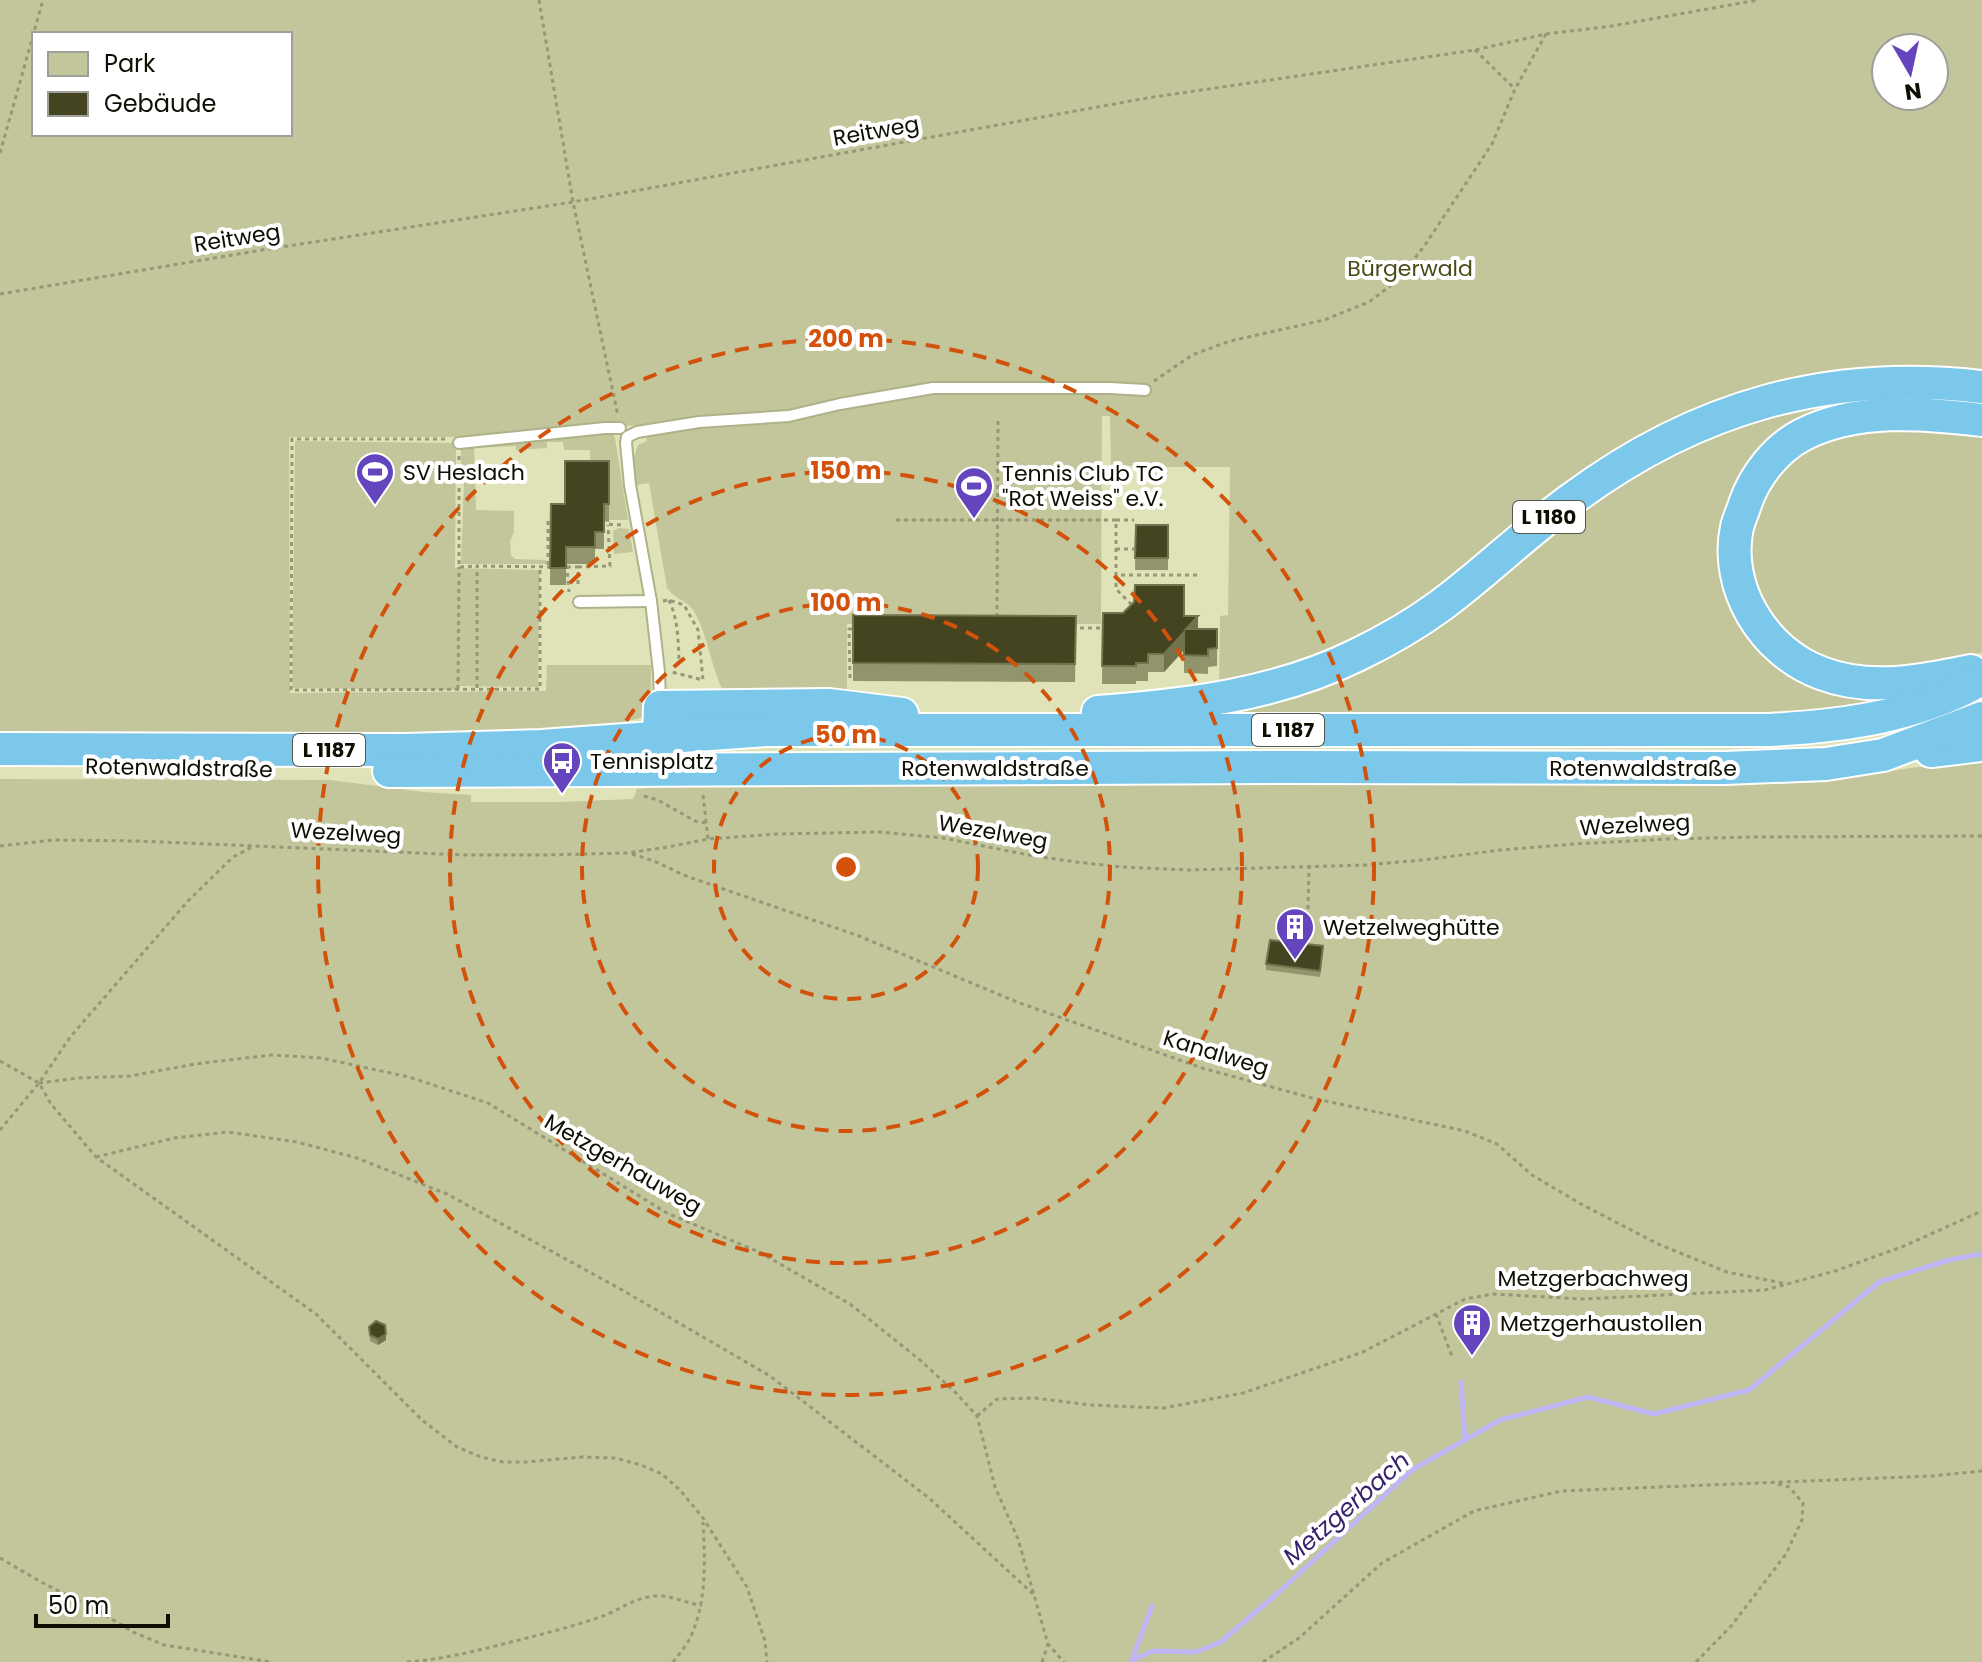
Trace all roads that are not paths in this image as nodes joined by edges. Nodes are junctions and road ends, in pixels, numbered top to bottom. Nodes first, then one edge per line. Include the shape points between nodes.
1 (1982, 387) edge
2 (1145, 390) road end
3 (1982, 420) edge
4 (620, 428) road end
5 (459, 443) road end
6 (651, 601) junction
7 (579, 602) dead end
8 (1982, 668) edge
9 (1982, 679) edge
10 (911, 715) junction
11 (1982, 718) edge
12 (659, 722) junction
13 (849, 731) junction
14 (1982, 745) edge
15 (0, 749) edge
16 (1883, 755) junction
17 (0, 765) edge

1 - 10 highway, L 1180 via 1908,382 1802,392 1675,434 1571,499 1413,624 1358,655 1288,683 1225,698 1137,709
2 - 6 lane via 933,388 789,416 637,432 626,443
3 - 8 highway via 1865,417 1803,435 1762,471 1748,497 1737,527 1736,565 1741,589 1763,631 1806,667 1837,678 1888,684
4 - 5 lane
6 - 7 lane
6 - 12 lane
9 - 13 highway, Rotenwaldstraße / L 1187 via 1890,715 1769,730
10 - 12 highway, Rotenwaldstraße / L 1187 via 829,705
10 - 13 highway, L 1180
11 - 16 highway, Rotenwaldstraße / L 1187
12 - 13 highway, Rotenwaldstraße / L 1187
12 - 15 highway, Rotenwaldstraße / L 1187 via 541,746
14 - 16 highway
16 - 17 highway, Rotenwaldstraße / L 1187 via 1814,765 1724,768 463,772

